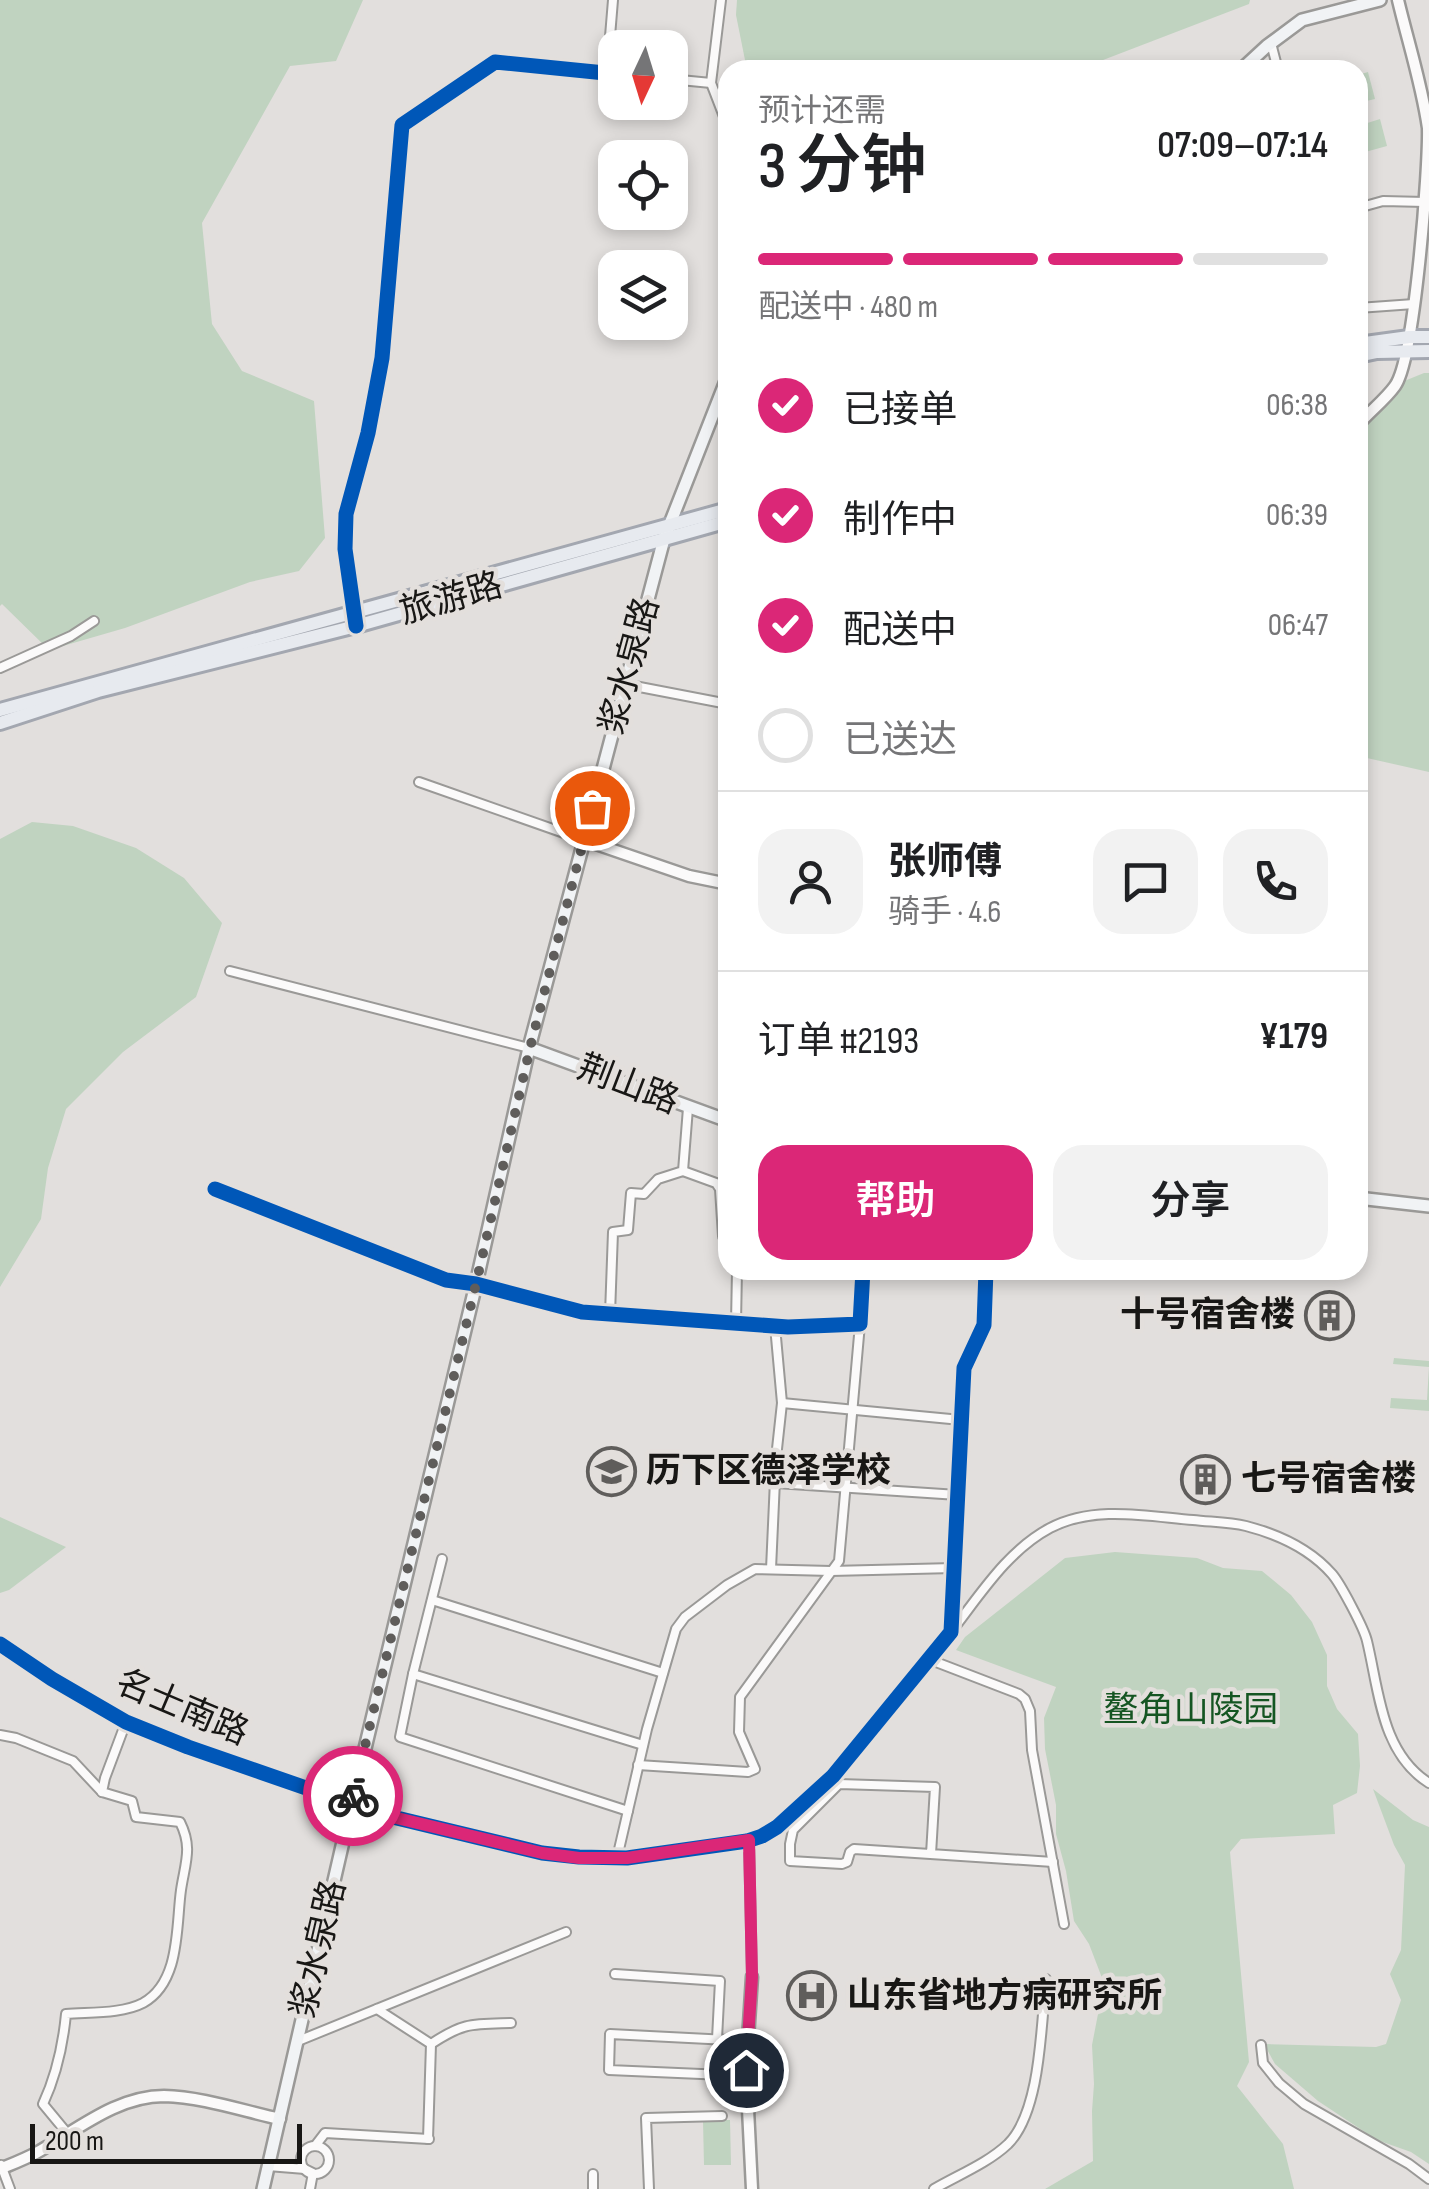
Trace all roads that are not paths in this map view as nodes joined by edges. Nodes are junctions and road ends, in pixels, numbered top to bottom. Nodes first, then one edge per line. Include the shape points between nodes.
1 (613, 0) edge
2 (721, 0) edge
3 (1380, 0) edge
4 (1398, 0) edge
5 (612, 30) edge
6 (1271, 43) junction
7 (1252, 60) edge
8 (1275, 60) edge
9 (598, 72) edge
10 (688, 81) edge
11 (711, 83) junction
12 (718, 101) edge
13 (1426, 202) junction
14 (1368, 205) edge
15 (1414, 304) junction
16 (1368, 307) edge
17 (1429, 337) edge
18 (1368, 344) edge
19 (1408, 345) junction
20 (1429, 351) edge
21 (1368, 354) edge
22 (718, 401) edge
23 (1368, 414) edge
24 (718, 512) edge
25 (718, 525) edge
26 (671, 526) junction
27 (664, 540) junction
28 (354, 619) junction
29 (94, 621) dead end
30 (0, 668) edge
31 (624, 684) junction
32 (718, 702) edge
33 (0, 710) edge
34 (0, 723) edge
35 (419, 782) dead end
36 (584, 840) junction
37 (718, 882) edge
38 (230, 971) dead end
39 (530, 1048) junction
40 (688, 1108) junction
41 (718, 1118) edge
42 (683, 1170) junction
43 (718, 1186) edge
44 (215, 1189) dead end
45 (1368, 1199) edge
46 (1429, 1206) edge
47 (737, 1280) edge
48 (862, 1280) edge
49 (986, 1280) edge
50 (476, 1284) junction
51 (610, 1314) junction
52 (736, 1323) junction
53 (860, 1324) junction
54 (775, 1326) junction
55 (782, 1403) junction
56 (852, 1408) junction
57 (961, 1420) junction
58 (776, 1483) junction
59 (845, 1486) junction
60 (958, 1495) junction
61 (442, 1559) dead end
62 (954, 1568) junction
63 (770, 1569) junction
64 (831, 1571) junction
65 (432, 1600) junction
66 (951, 1632) junction
67 (0, 1644) edge
68 (928, 1659) junction
69 (662, 1672) junction
70 (413, 1674) junction
71 (126, 1722) junction
72 (0, 1734) edge
73 (643, 1745) junction
74 (638, 1766) junction
75 (1429, 1783) edge
76 (102, 1792) junction
77 (351, 1807) junction
78 (628, 1811) junction
79 (749, 1840) junction
80 (931, 1854) junction
81 (617, 1858) junction
82 (1053, 1862) junction
83 (1064, 1924) dead end
84 (566, 1932) dead end
85 (615, 1974) dead end
86 (752, 1977) joint
87 (1046, 1979) dead end
88 (377, 2009) junction
89 (512, 2022) dead end
90 (722, 2040) junction
91 (748, 2041) junction
92 (298, 2042) junction
93 (431, 2044) junction
94 (1261, 2044) dead end
95 (722, 2116) dead end
96 (280, 2119) junction
97 (67, 2133) junction
98 (315, 2146) junction
99 (268, 2166) junction
100 (1, 2167) edge
101 (308, 2171) junction
102 (593, 2174) dead end
103 (1429, 2179) edge
104 (10, 2189) edge
105 (263, 2189) edge
106 (310, 2189) edge
107 (593, 2189) edge
108 (649, 2189) edge
109 (752, 2189) edge
110 (934, 2189) edge

1 - 5 street
2 - 11 street
3 - 6 main road via 1302,20
4 - 13 street via 1428,130
6 - 7 main road
6 - 8 street
9 - 28 street via 495,62 402,125 382,358 346,514
10 - 11 street
11 - 12 street
13 - 14 street
13 - 15 street
15 - 16 street
15 - 19 street
17 - 19 main road
18 - 19 main road
19 - 20 main road
19 - 21 main road
19 - 23 street via 1397,384
22 - 26 main road, 浆水泉路
24 - 26 main road, 旅游路
25 - 27 main road, 旅游路
26 - 27 main road, 浆水泉路
26 - 28 main road, 旅游路
27 - 28 main road, 旅游路
27 - 31 main road, 浆水泉路
28 - 33 main road, 旅游路
28 - 34 main road, 旅游路
29 - 30 street
31 - 32 street
31 - 36 main road, 浆水泉路
35 - 36 street
36 - 37 street
36 - 39 main road, 浆水泉路
38 - 39 street
39 - 40 main road, 荆山路
39 - 50 main road, 浆水泉路
40 - 41 main road, 荆山路
40 - 42 street
42 - 43 street
42 - 51 street via 658,1178 644,1194 630,1192 628,1230 613,1232
44 - 50 street via 446,1280
45 - 46 main road
47 - 52 street
48 - 53 street
49 - 57 street via 984,1325 964,1368
50 - 51 street
50 - 77 main road, 浆水泉路
51 - 52 street
52 - 54 street
53 - 54 street
53 - 56 street
54 - 55 street
55 - 56 street
55 - 58 street
56 - 57 street
56 - 59 street
57 - 60 street
58 - 59 street
58 - 63 street
59 - 60 street
59 - 64 street via 839,1561
60 - 62 street
61 - 65 street
62 - 64 street
62 - 66 street
63 - 64 street
63 - 69 street via 755,1569 727,1585 686,1617
64 - 74 street via 740,1697 740,1732 755,1769
65 - 69 street
65 - 70 street
66 - 68 street
66 - 75 street via 1008,1559 1051,1528 1089,1515 1131,1514 1244,1526 1293,1543 1332,1574 1366,1636 1379,1705 1398,1750
67 - 71 street, 名士南路
68 - 79 street via 833,1776 777,1826
68 - 82 street via 1025,1699
69 - 73 street
70 - 73 street
70 - 78 street via 400,1737
71 - 76 street
71 - 77 street, 名士南路
72 - 76 street via 73,1761
73 - 74 street
74 - 78 street
76 - 97 street via 132,1801 136,1818 180,1822 188,1836 187,1858 172,1963 156,1994 141,2004 66,2014 44,2104
77 - 81 street, 名士南路 via 542,1853
77 - 92 main road, 浆水泉路
78 - 81 street
79 - 81 street, 名士南路
79 - 86 street
80 - 80 street via 854,1850 842,1864 790,1861 790,1844 794,1830 840,1784 935,1788
80 - 82 street
82 - 83 street
84 - 88 street
85 - 90 street via 720,1981
86 - 91 street
87 - 110 street via 1032,2097 1020,2129 1006,2145
88 - 92 street
88 - 93 street
89 - 93 street via 468,2024
90 - 90 street via 610,2034 609,2070 724,2075
90 - 91 street
91 - 109 street
92 - 96 main road, 浆水泉路
93 - 98 street via 430,2140 325,2133
94 - 103 street via 1263,2063 1304,2104
95 - 108 street via 646,2118
96 - 97 street via 162,2096 102,2113
96 - 99 main road, 浆水泉路
97 - 100 street
98 - 101 street via 301,2161
98 - 101 street via 329,2161 325,2170
99 - 101 street
99 - 105 main road, 浆水泉路
100 - 104 street
101 - 106 street
102 - 107 street

